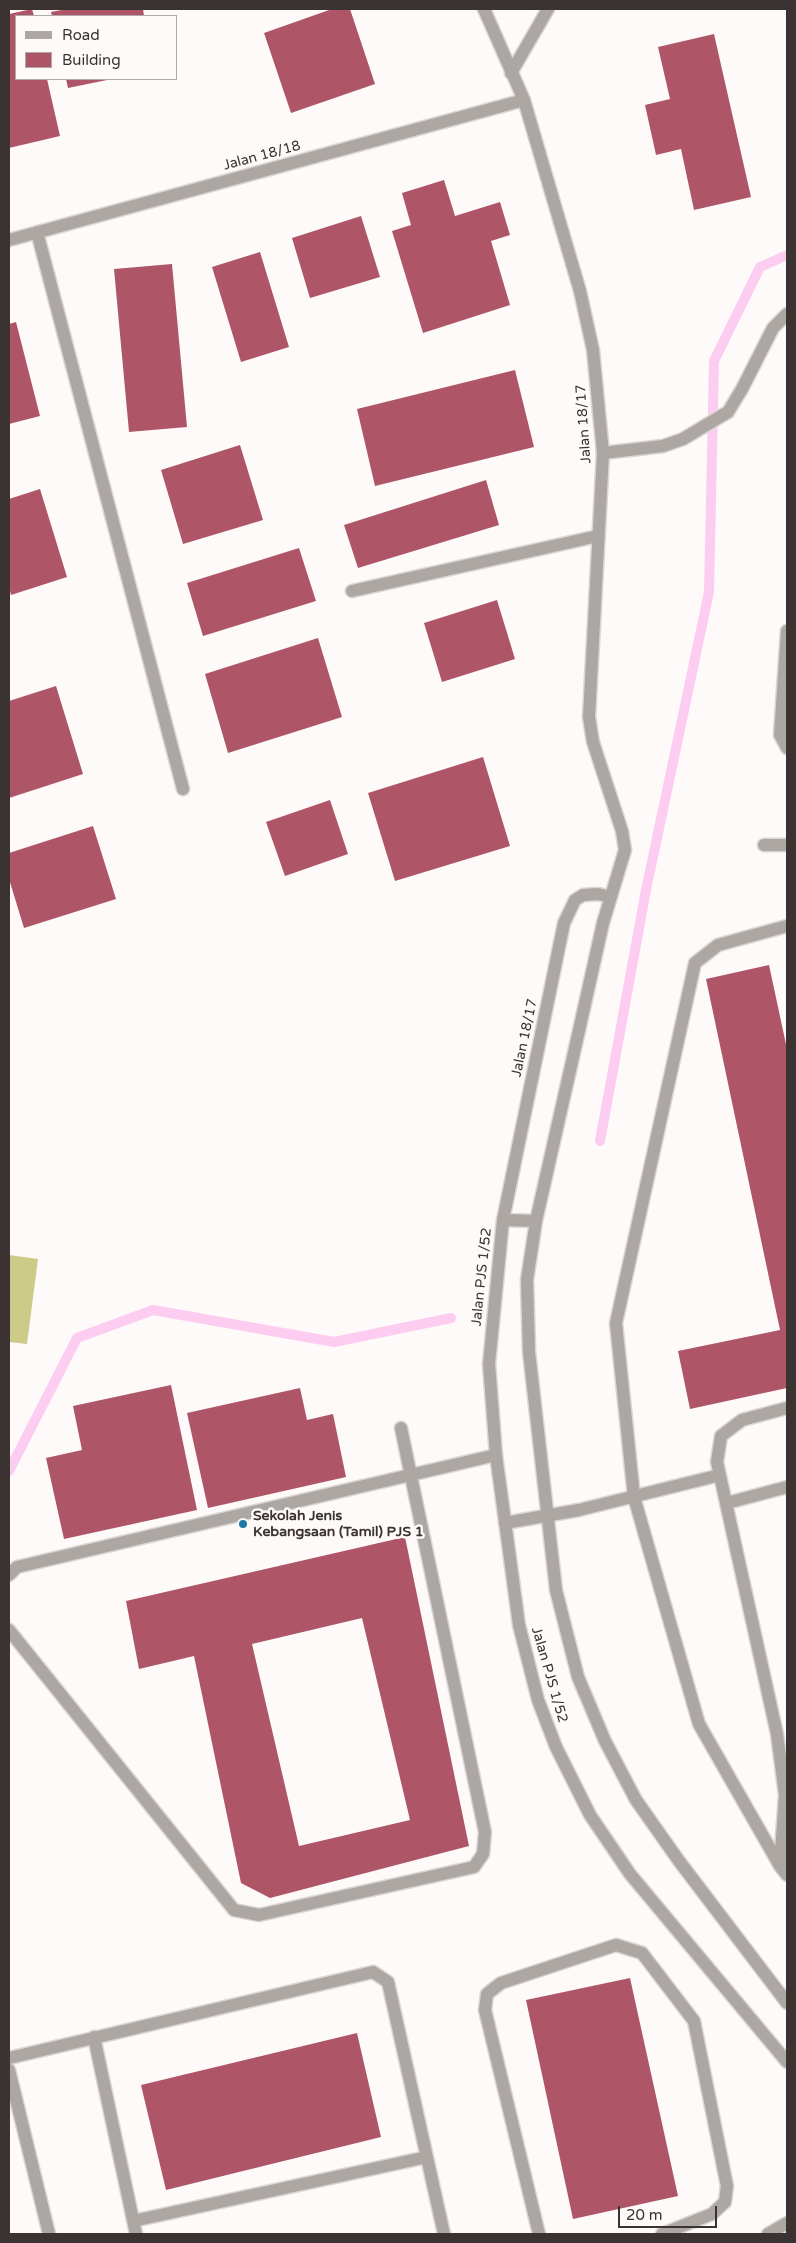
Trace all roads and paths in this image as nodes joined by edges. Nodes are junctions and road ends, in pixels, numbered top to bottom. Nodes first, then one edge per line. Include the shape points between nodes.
1 (484, 9) edge
2 (548, 9) edge
3 (512, 73) junction
4 (524, 100) junction
5 (37, 232) junction
6 (9, 240) edge
7 (787, 314) edge
8 (603, 453) junction
9 (598, 536) junction
10 (352, 591) dead end
11 (787, 631) edge
12 (787, 748) edge
13 (183, 789) dead end
14 (764, 845) dead end
15 (787, 845) edge
16 (610, 897) junction
17 (787, 926) edge
18 (503, 1220) junction
19 (536, 1221) junction
20 (787, 1408) edge
21 (401, 1428) dead end
22 (496, 1455) junction
23 (411, 1475) junction
24 (720, 1475) junction
25 (787, 1487) edge
26 (634, 1497) junction
27 (727, 1502) junction
28 (547, 1516) junction
29 (505, 1523) junction
30 (9, 1575) edge
31 (9, 1630) edge
32 (784, 1870) edge
33 (787, 2003) edge
34 (94, 2037) junction
35 (9, 2058) edge
36 (787, 2062) edge
37 (9, 2070) edge
38 (427, 2157) junction
39 (133, 2221) junction
40 (787, 2223) edge
41 (49, 2234) edge
42 (136, 2234) edge
43 (444, 2234) edge
44 (539, 2234) edge
45 (662, 2234) edge
46 (768, 2234) edge

1 - 3 street, Jalan 18/17
2 - 3 street
3 - 4 street, Jalan 18/17
4 - 5 street, Jalan 18/18
4 - 8 street, Jalan 18/17 via 589,329
5 - 6 street, Jalan 18/18
5 - 13 street
7 - 8 street via 773,328 728,412 683,439 663,446
8 - 9 street, Jalan 18/17
9 - 10 street
9 - 16 street, Jalan 18/17 via 589,717 593,742 622,831 625,850
11 - 12 street via 780,735
14 - 15 street
16 - 18 street, Jalan 18/17 via 583,895 575,900 564,923
16 - 19 street, Jalan PJS 1/52
17 - 26 street via 718,945 695,963 616,1323
18 - 19 street
18 - 22 street, Jalan PJS 1/52 via 488,1364
19 - 28 street, Jalan PJS 1/52 via 527,1280 529,1352
20 - 24 street via 742,1420 720,1436 717,1462
21 - 23 street
22 - 23 street
22 - 29 street, Jalan PJS 1/52
23 - 30 street via 16,1567
23 - 31 street via 485,1832 483,1854 474,1867 259,1915 234,1910
24 - 26 street
24 - 27 street
25 - 27 street
26 - 28 street
26 - 32 street via 699,1724
27 - 32 street via 777,1734 785,1795
28 - 29 street
28 - 33 street, Jalan PJS 1/52 via 556,1590 576,1668 604,1741 636,1800
29 - 36 street, Jalan PJS 1/52 via 519,1625 538,1700 556,1747 590,1815 630,1874
34 - 35 street
34 - 38 street via 373,1972 388,1982
34 - 39 street
37 - 41 street
38 - 39 street
38 - 43 street
39 - 42 street
40 - 46 street
44 - 45 street via 485,2010 487,1994 501,1983 616,1945 642,1953 694,2021 726,2186 724,2202 712,2214

